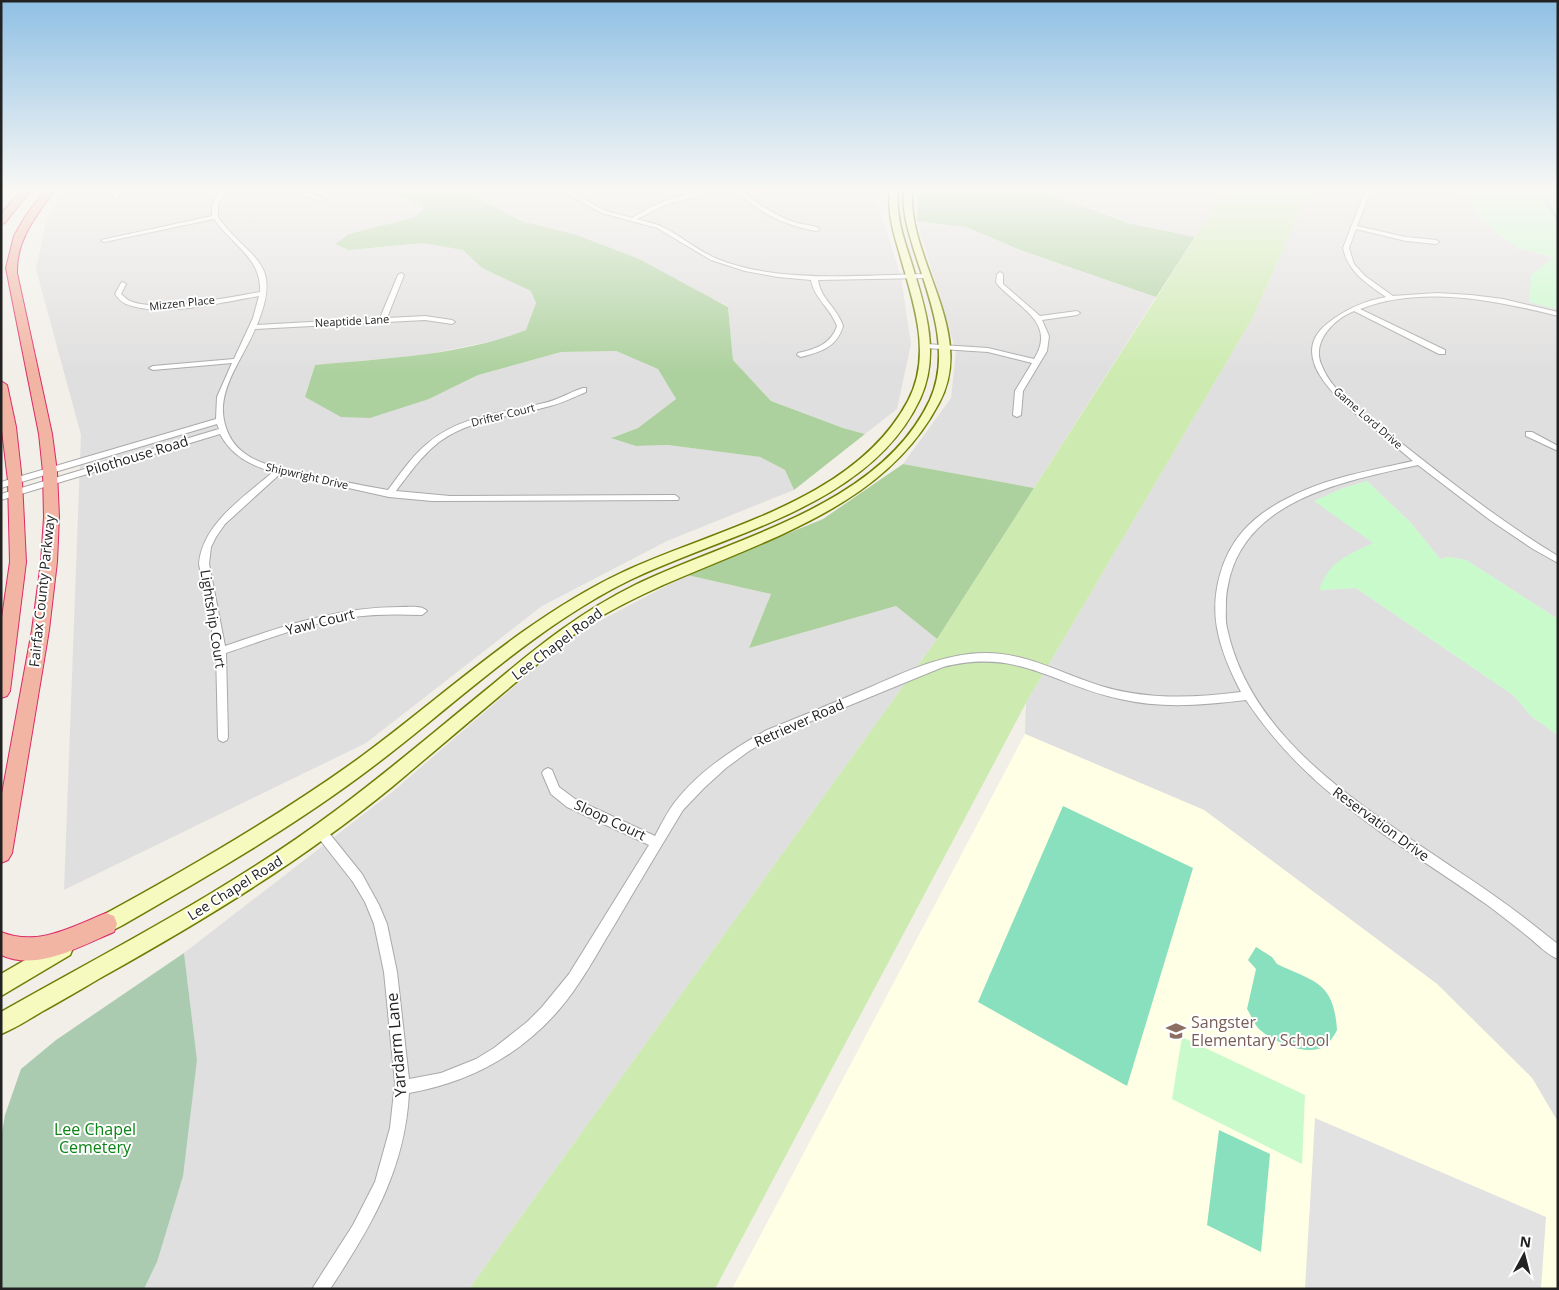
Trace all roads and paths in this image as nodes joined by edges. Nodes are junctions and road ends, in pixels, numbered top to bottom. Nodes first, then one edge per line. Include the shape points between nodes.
1 (14, 251) edge
2 (246, 251) edge
3 (700, 251) edge
4 (903, 251) edge
5 (919, 251) edge
6 (1347, 251) edge
7 (1000, 274) dead end
8 (401, 275) dead end
9 (910, 276) junction
10 (926, 276) junction
11 (814, 278) junction
12 (123, 284) dead end
13 (263, 293) junction
14 (1392, 298) junction
15 (1354, 309) junction
16 (1077, 313) dead end
17 (1558, 314) edge
18 (1038, 318) junction
19 (383, 320) junction
20 (452, 322) dead end
21 (252, 327) junction
22 (926, 346) junction
23 (946, 346) junction
24 (1442, 352) dead end
25 (801, 355) dead end
26 (235, 361) junction
27 (1036, 362) junction
28 (153, 368) dead end
29 (1, 385) edge
30 (583, 390) dead end
31 (1016, 415) dead end
32 (219, 420) junction
33 (222, 431) junction
34 (1529, 434) dead end
35 (1558, 449) edge
36 (1419, 462) junction
37 (279, 471) junction
38 (51, 476) junction
39 (8, 489) edge
40 (389, 494) junction
41 (675, 498) dead end
42 (662, 560) junction
43 (1558, 560) edge
44 (672, 574) junction
45 (422, 611) dead end
46 (221, 651) junction
47 (1, 691) edge
48 (1248, 695) junction
49 (223, 736) dead end
50 (548, 774) dead end
51 (321, 832) junction
52 (656, 842) junction
53 (1, 854) edge
54 (106, 924) junction
55 (1, 943) edge
56 (1558, 953) edge
57 (1, 986) edge
58 (1, 1024) edge
59 (403, 1087) junction
60 (320, 1289) edge

1 - 38 highway, Fairfax County Parkway via 11,269 37,390
2 - 13 street, Shipwright Drive via 257,263 263,279
3 - 11 street via 728,264 766,274
4 - 9 main road, Lee Chapel Road
5 - 10 main road, Lee Chapel Road
6 - 14 street via 1349,260 1364,278
7 - 18 street via 1001,286
8 - 19 street
9 - 10 street
9 - 11 street
9 - 22 main road, Lee Chapel Road via 924,326
10 - 23 main road, Lee Chapel Road
11 - 25 street via 818,296 834,313 840,326 836,336 820,351
12 - 13 street, Mizzen Place via 118,294 122,300 146,307
13 - 21 street, Shipwright Drive
14 - 15 street, Game Lord Drive
14 - 17 street, Game Lord Drive via 1472,297 1521,304
15 - 24 street
15 - 36 street, Game Lord Drive via 1335,320 1320,336 1315,346 1317,363 1329,384 1344,399
16 - 18 street
18 - 27 street via 1046,341
19 - 20 street, Neaptide Lane via 432,318
19 - 21 street, Neaptide Lane
21 - 26 street, Shipwright Drive
22 - 23 street
22 - 42 main road, Lee Chapel Road via 924,373 912,405 895,430 857,467 791,506
23 - 27 street via 988,350
23 - 44 main road, Lee Chapel Road via 944,371 935,401 912,438 882,470 845,496 803,518
26 - 28 street
26 - 32 street, Shipwright Drive via 220,398
27 - 31 street via 1019,391
29 - 39 highway, Fairfax County Parkway via 9,427
30 - 40 street, Drifter Court via 560,402 486,417 453,430 426,448
32 - 33 street, Shipwright Drive
32 - 38 street, Pilothouse Road
33 - 37 street, Shipwright Drive via 244,457
33 - 38 street, Pilothouse Road
34 - 35 street
36 - 43 street, Game Lord Drive via 1496,520
36 - 48 street, Reservation Drive via 1350,477 1303,493 1262,519 1240,543 1222,584 1221,616 1228,650
37 - 40 street, Shipwright Drive
37 - 46 street, Lightship Court via 222,522 206,546 204,564
38 - 39 street
38 - 53 highway, Fairfax County Parkway via 49,556 42,618
39 - 47 highway, Fairfax County Parkway via 18,562
40 - 41 street, Shipwright Drive via 450,499
42 - 44 main road
42 - 54 main road, Lee Chapel Road via 595,593 530,635 314,800
44 - 51 main road, Lee Chapel Road via 599,611 566,633
45 - 46 street, Yawl Court via 371,611 341,615
46 - 49 street, Lightship Court
48 - 52 street, Retriever Road via 1186,702 1150,700 1101,690 1022,661 985,657 952,660 771,733 749,745 700,782 679,806
48 - 56 street, Reservation Drive via 1269,725 1333,790 1368,818 1508,913
50 - 52 street, Sloop Court via 555,790 571,803
51 - 58 main road, Lee Chapel Road via 208,906
51 - 59 street, Yardarm Lane via 362,882 376,911 390,974
52 - 59 street, Retriever Road via 574,979 538,1023 484,1062 440,1080
54 - 55 highway via 51,946 31,950 17,950
54 - 57 main road, Lee Chapel Road
59 - 60 street, Yardarm Lane via 398,1127 380,1188 352,1242

